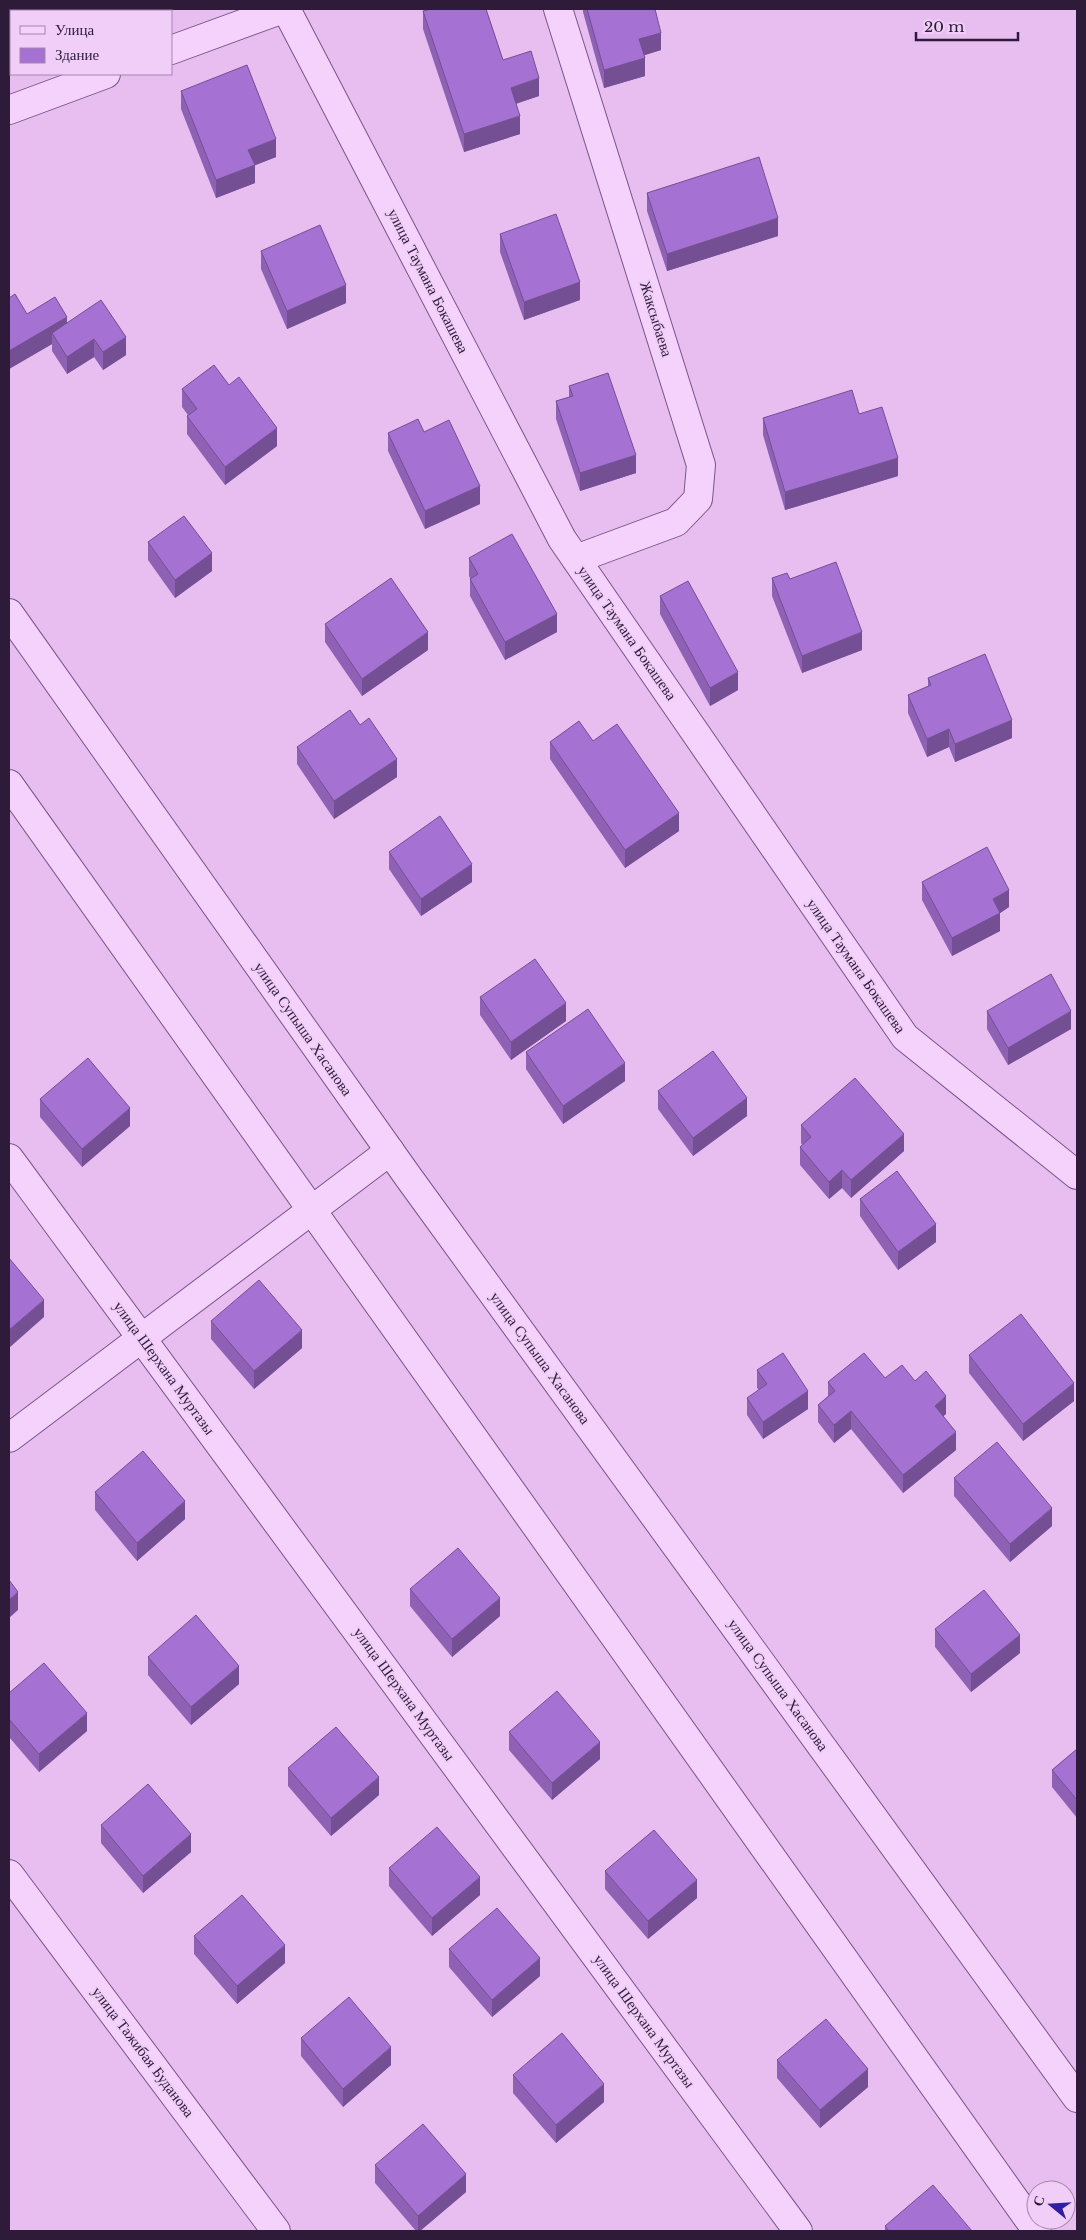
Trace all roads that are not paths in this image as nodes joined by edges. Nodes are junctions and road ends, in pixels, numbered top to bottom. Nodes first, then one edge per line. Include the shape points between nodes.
1 (284, 9) edge
2 (558, 9) edge
3 (172, 50) edge
4 (91, 76) edge
5 (9, 110) edge
6 (576, 559) junction
7 (9, 613) edge
8 (9, 784) edge
9 (390, 1151) junction
10 (9, 1158) edge
11 (1077, 1175) edge
12 (311, 1210) junction
13 (142, 1338) junction
14 (9, 1438) edge
15 (9, 1874) edge
16 (1077, 2098) edge
17 (276, 2231) edge
18 (798, 2231) edge
19 (1037, 2231) edge

1 - 3 street
1 - 6 street, улица Таумана Бокашева via 562,539
2 - 6 street, Жаксыбаева via 702,465 698,499 676,522
4 - 5 street
6 - 11 street, улица Таумана Бокашева via 905,1037
7 - 9 street, улица Супыша Хасанова
8 - 12 street
9 - 12 street
9 - 16 street, улица Супыша Хасанова
10 - 13 street, улица Шерхана Муртазы
12 - 13 street
12 - 19 street
13 - 14 street
13 - 18 street, улица Шерхана Муртазы
15 - 17 street, улица Тажибая Буданова

